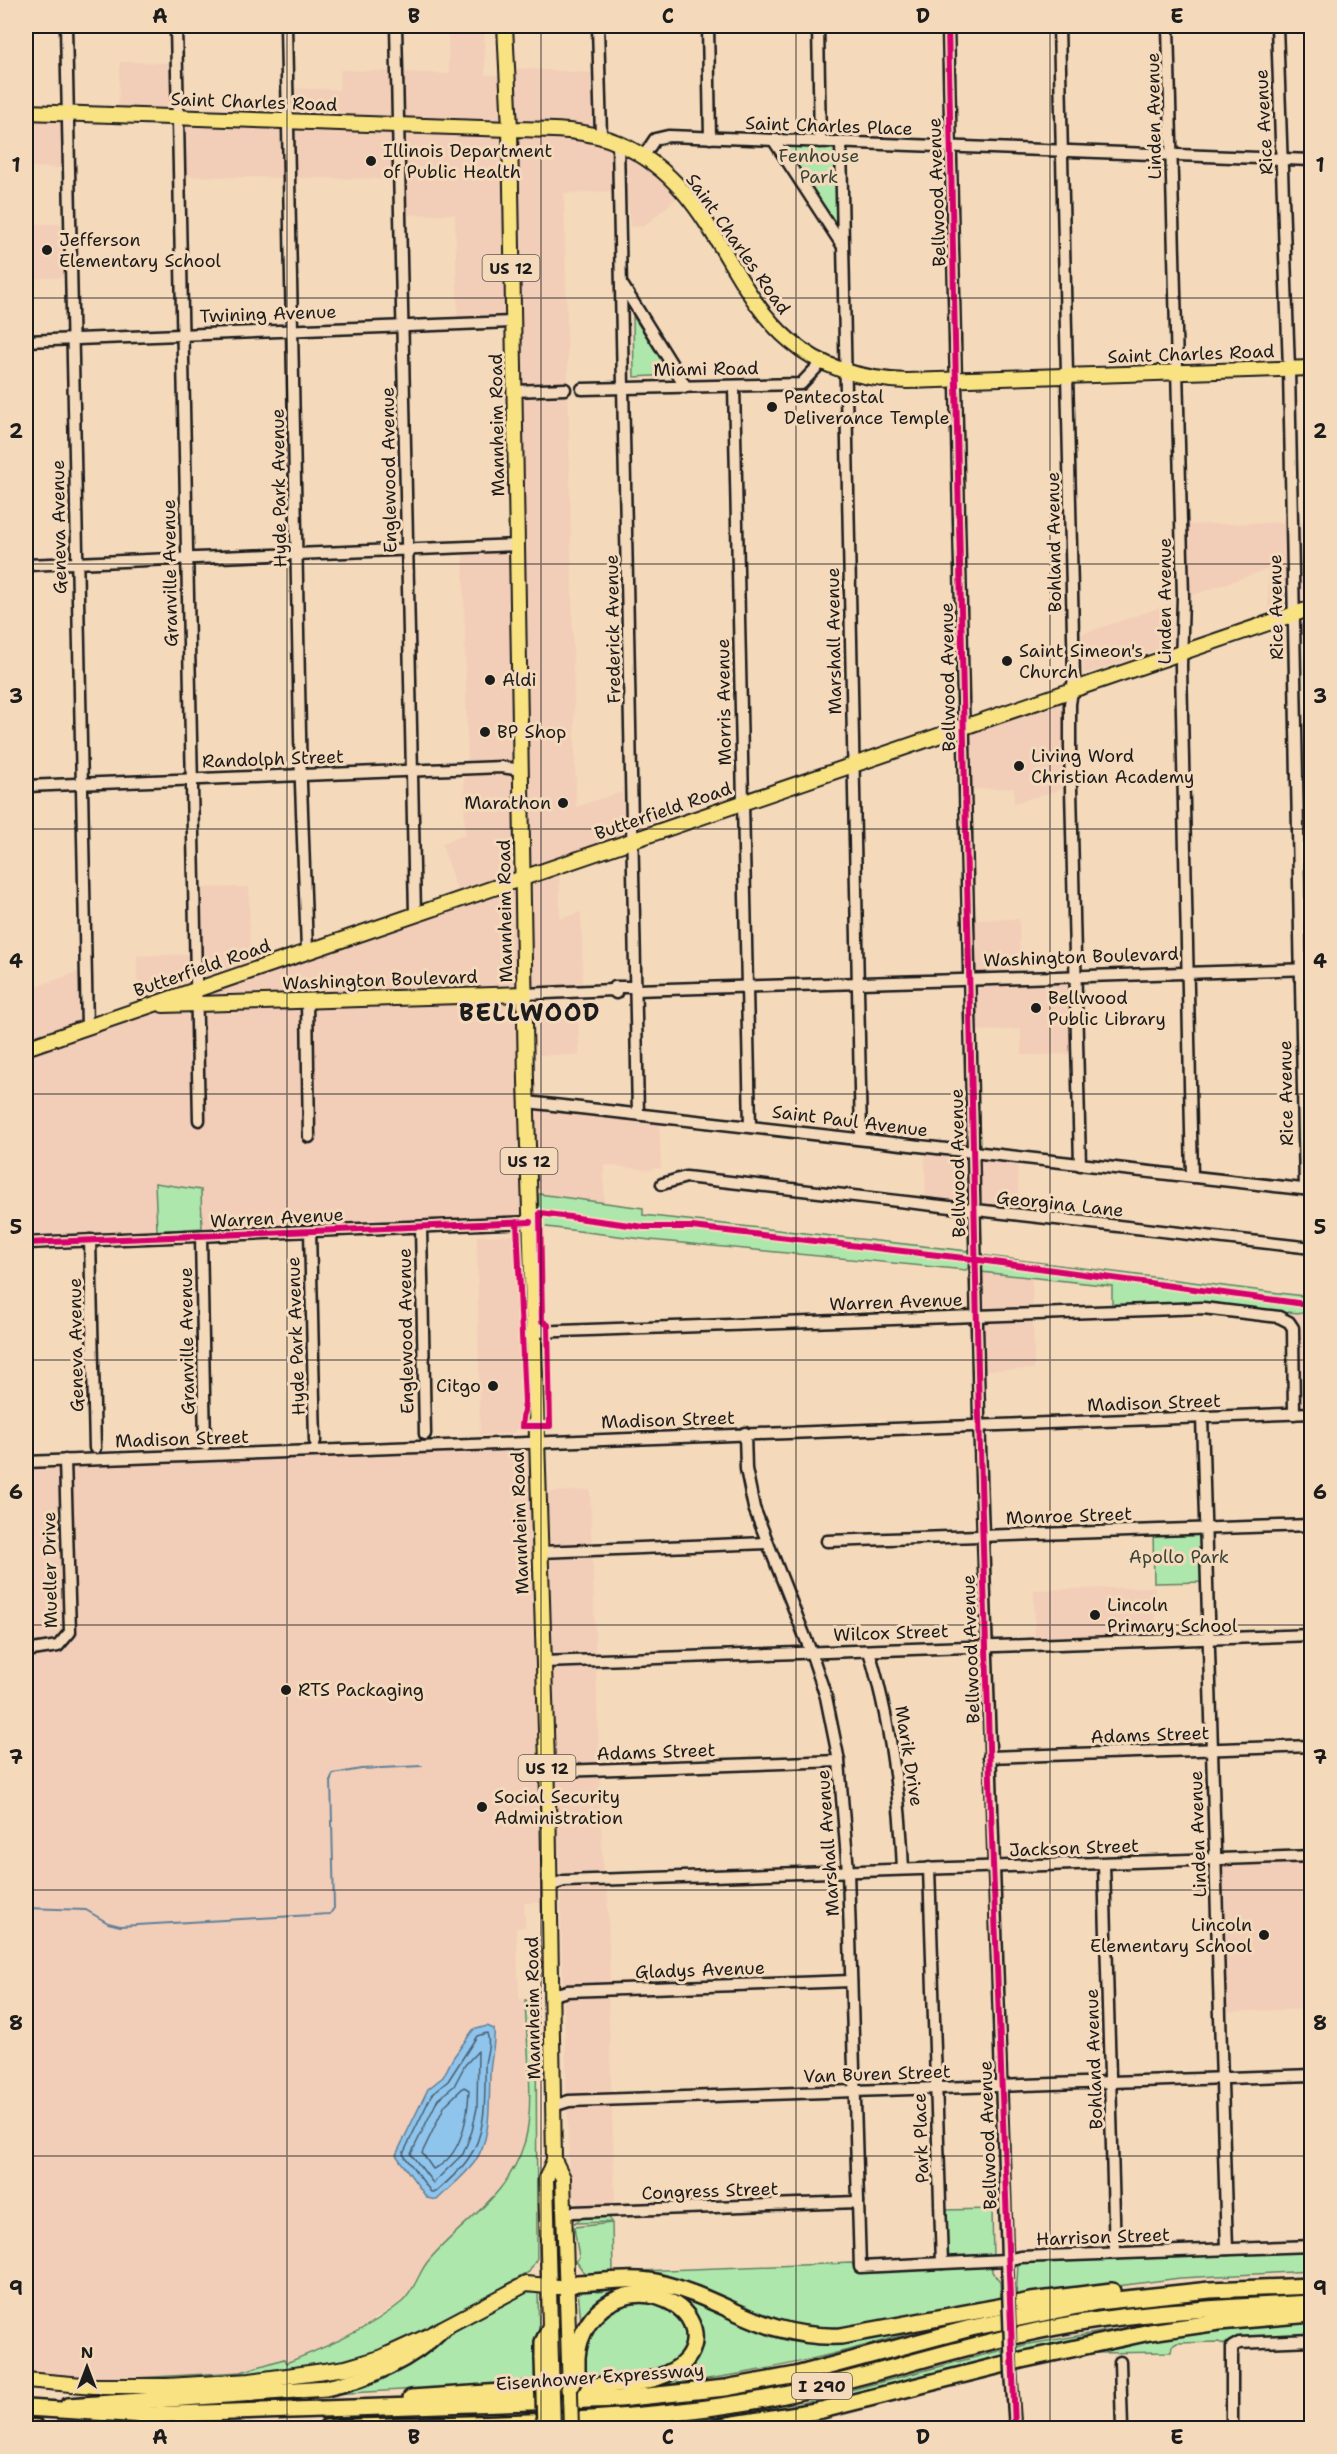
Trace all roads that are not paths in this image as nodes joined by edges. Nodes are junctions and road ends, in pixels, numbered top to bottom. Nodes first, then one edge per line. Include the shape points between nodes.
1 (66, 26) edge
2 (176, 26) edge
3 (286, 26) edge
4 (396, 26) edge
5 (505, 26) edge
6 (511, 26) edge
7 (598, 26) edge
8 (708, 26) edge
9 (818, 26) edge
10 (948, 26) edge
11 (1059, 26) edge
12 (1168, 26) edge
13 (1277, 26) edge
14 (508, 47) junction
15 (26, 112) edge
16 (68, 113) junction
17 (178, 117) junction
18 (288, 121) junction
19 (398, 126) junction
20 (510, 129) junction
21 (601, 137) junction
22 (710, 138) junction
23 (774, 141) junction
24 (820, 142) junction
25 (618, 143) junction
26 (841, 143) junction
27 (950, 146) junction
28 (1061, 151) junction
29 (1171, 154) junction
30 (643, 157) junction
31 (1284, 160) junction
32 (1311, 160) edge
33 (842, 245) junction
34 (623, 286) junction
35 (512, 322) junction
36 (402, 326) junction
37 (292, 330) junction
38 (182, 334) junction
39 (73, 339) junction
40 (26, 341) edge
41 (820, 363) junction
42 (1311, 368) edge
43 (1289, 369) junction
44 (845, 372) junction
45 (1178, 372) junction
46 (1067, 376) junction
47 (957, 379) junction
48 (734, 386) junction
49 (686, 387) junction
50 (624, 388) junction
51 (582, 389) dead end
52 (566, 390) dead end
53 (514, 391) junction
54 (518, 545) junction
55 (407, 549) junction
56 (297, 554) junction
57 (186, 558) junction
58 (76, 563) junction
59 (26, 565) edge
60 (1311, 608) edge
61 (1293, 615) junction
62 (1182, 654) junction
63 (1072, 691) junction
64 (964, 727) junction
65 (854, 766) junction
66 (412, 770) junction
67 (521, 770) junction
68 (301, 775) junction
69 (191, 779) junction
70 (81, 784) junction
71 (26, 786) edge
72 (743, 803) junction
73 (634, 840) junction
74 (523, 878) junction
75 (415, 914) junction
76 (307, 950) junction
77 (1300, 969) junction
78 (1311, 969) edge
79 (1188, 972) junction
80 (1075, 976) junction
81 (969, 979) junction
82 (859, 982) junction
83 (747, 986) junction
84 (196, 989) junction
85 (636, 990) junction
86 (524, 994) junction
87 (307, 1001) junction
88 (196, 1004) junction
89 (149, 1006) junction
90 (87, 1027) junction
91 (26, 1048) edge
92 (527, 1102) junction
93 (638, 1114) junction
94 (199, 1120) dead end
95 (750, 1126) junction
96 (309, 1137) dead end
97 (861, 1138) junction
98 (973, 1152) junction
99 (1080, 1165) junction
100 (1192, 1177) junction
101 (662, 1184) dead end
102 (1308, 1190) edge
103 (974, 1211) junction
104 (530, 1222) junction
105 (421, 1227) junction
106 (310, 1231) junction
107 (201, 1236) junction
108 (90, 1240) junction
109 (26, 1243) edge
110 (1311, 1248) edge
111 (977, 1316) junction
112 (532, 1332) junction
113 (1311, 1413) edge
114 (1294, 1414) junction
115 (1202, 1417) junction
116 (980, 1425) junction
117 (745, 1433) junction
118 (425, 1434) dead end
119 (315, 1441) dead end
120 (535, 1441) junction
121 (205, 1444) dead end
122 (95, 1448) dead end
123 (65, 1460) junction
124 (26, 1462) edge
125 (1311, 1525) edge
126 (1205, 1528) junction
127 (983, 1536) junction
128 (827, 1541) dead end
129 (766, 1543) junction
130 (540, 1552) junction
131 (1311, 1635) edge
132 (1209, 1638) junction
133 (986, 1647) junction
134 (26, 1651) edge
135 (869, 1651) junction
136 (811, 1652) junction
137 (543, 1662) junction
138 (1311, 1746) edge
139 (1212, 1750) junction
140 (989, 1757) junction
141 (839, 1761) junction
142 (547, 1776) junction
143 (1311, 1856) edge
144 (1215, 1860) junction
145 (1104, 1864) junction
146 (993, 1867) junction
147 (929, 1868) junction
148 (903, 1869) junction
149 (848, 1871) junction
150 (549, 1886) junction
151 (851, 1982) junction
152 (550, 1996) junction
153 (1311, 2075) edge
154 (1222, 2078) junction
155 (1112, 2082) junction
156 (1001, 2086) junction
157 (936, 2089) junction
158 (855, 2092) junction
159 (553, 2106) junction
160 (554, 2160) junction
161 (858, 2202) junction
162 (564, 2216) junction
163 (1311, 2246) edge
164 (1227, 2249) junction
165 (1115, 2253) junction
166 (1007, 2260) junction
167 (942, 2263) junction
168 (860, 2266) joint
169 (1311, 2286) edge
170 (549, 2287) junction
171 (566, 2287) junction
172 (1144, 2296) junction
173 (1311, 2303) edge
174 (1311, 2314) edge
175 (550, 2328) joint
176 (441, 2330) junction
177 (1311, 2340) edge
178 (573, 2359) junction
179 (547, 2360) junction
180 (1120, 2362) dead end
181 (26, 2380) edge
182 (569, 2389) joint
183 (26, 2408) edge
184 (44, 2410) junction
185 (318, 2410) junction
186 (822, 2410) junction
187 (26, 2427) edge
188 (37, 2428) edge
189 (326, 2428) edge
190 (545, 2428) edge
191 (553, 2428) edge
192 (571, 2428) edge
193 (710, 2428) edge
194 (786, 2428) edge
195 (1014, 2428) edge
196 (1122, 2428) edge
197 (1232, 2428) edge

1 - 16 street, Geneva Avenue
2 - 17 street, Granville Avenue
3 - 18 street, Hyde Park Avenue
4 - 19 street, Englewood Avenue
5 - 14 main road, US 12
6 - 14 main road, US 12
7 - 21 street
8 - 22 street
9 - 24 street
10 - 27 street, Bellwood Avenue
11 - 28 street, Bohland Avenue
12 - 29 street, Linden Avenue
13 - 31 street, Rice Avenue via 1279,148
14 - 20 main road, US 12
15 - 16 main road, Saint Charles Road
16 - 17 main road, Saint Charles Road
16 - 39 street, Geneva Avenue
17 - 18 main road, Saint Charles Road
17 - 38 street, Granville Avenue
18 - 19 main road, Saint Charles Road
18 - 37 street, Hyde Park Avenue
19 - 20 main road, Saint Charles Road
19 - 36 street, Englewood Avenue
20 - 21 main road, Saint Charles Road
20 - 35 main road, Mannheim Road / US 12
21 - 25 main road, Saint Charles Road
22 - 23 street, Saint Charles Place
22 - 30 street, Saint Charles Place via 659,138
23 - 24 street, Saint Charles Place
23 - 33 street
24 - 26 street, Saint Charles Place
25 - 30 main road, Saint Charles Road
25 - 34 street, Frederick Avenue
26 - 27 street, Saint Charles Place
26 - 33 street, Marshall Avenue
27 - 28 street, Saint Charles Place
27 - 47 street, Bellwood Avenue
28 - 29 street, Saint Charles Place
28 - 46 street, Bohland Avenue
29 - 31 street, Saint Charles Place
29 - 45 street, Linden Avenue
30 - 41 main road, Saint Charles Road via 686,196 776,331
31 - 32 street, Saint Charles Place
31 - 43 street, Rice Avenue
33 - 44 street, Marshall Avenue
34 - 49 street
34 - 50 street, Frederick Avenue
35 - 36 street, Twining Avenue
35 - 53 main road, Mannheim Road / US 12
36 - 37 street, Twining Avenue
36 - 55 street, Englewood Avenue
37 - 38 street, Twining Avenue
37 - 56 street, Hyde Park Avenue
38 - 39 street, Twining Avenue
38 - 57 street, Granville Avenue
39 - 40 street, Twining Avenue
39 - 58 street, Geneva Avenue
41 - 44 main road, Saint Charles Road
41 - 48 street, Miami Road via 801,384
42 - 43 main road, Saint Charles Road
43 - 45 main road, Saint Charles Road
43 - 61 street, Rice Avenue
44 - 47 main road, Saint Charles Road via 883,380
44 - 65 street, Marshall Avenue
45 - 46 main road, Saint Charles Road
45 - 62 street, Linden Avenue
46 - 47 main road, Saint Charles Road
46 - 63 street, Bohland Avenue
47 - 64 street, Bellwood Avenue
48 - 49 street, Miami Road
48 - 72 street, Morris Avenue
49 - 50 street, Miami Road
50 - 51 street, Miami Road
50 - 73 street, Frederick Avenue
52 - 53 street
53 - 54 main road, Mannheim Road / US 12
54 - 55 street
54 - 67 main road, Mannheim Road / US 12
55 - 56 street
55 - 66 street, Englewood Avenue
56 - 57 street
56 - 68 street, Hyde Park Avenue
57 - 58 street
57 - 69 street, Granville Avenue
58 - 59 street
58 - 70 street, Geneva Avenue
60 - 61 main road, Butterfield Road
61 - 62 main road, Butterfield Road
61 - 77 street, Rice Avenue
62 - 63 main road, Butterfield Road
62 - 79 street, Linden Avenue
63 - 64 main road, Butterfield Road
63 - 80 street, Bohland Avenue
64 - 65 main road, Butterfield Road
64 - 81 street, Bellwood Avenue
65 - 72 main road, Butterfield Road
65 - 82 street, Marshall Avenue
66 - 67 street, Randolph Street
66 - 68 street, Randolph Street
66 - 75 street, Englewood Avenue
67 - 74 main road, Mannheim Road / US 12
68 - 69 street, Randolph Street
68 - 76 street, Hyde Park Avenue
69 - 70 street, Randolph Street
69 - 84 street, Granville Avenue
70 - 71 street, Randolph Street
70 - 90 street, Geneva Avenue
72 - 73 main road, Butterfield Road
72 - 83 street, Morris Avenue
73 - 74 main road, Butterfield Road
73 - 85 street, Frederick Avenue
74 - 75 main road, Butterfield Road
74 - 86 main road, Mannheim Road / US 12
75 - 76 main road, Butterfield Road
76 - 84 main road, Butterfield Road
77 - 78 street, Washington Boulevard
77 - 79 street, Washington Boulevard
77 - 102 street, Rice Avenue
79 - 80 street, Washington Boulevard
79 - 100 street, Linden Avenue
80 - 81 street, Washington Boulevard
80 - 99 street, Bohland Avenue
81 - 82 street, Washington Boulevard
81 - 98 street, Bellwood Avenue
82 - 83 street, Washington Boulevard
82 - 97 street, Marshall Avenue
83 - 85 street, Washington Boulevard
83 - 95 street, Morris Avenue
84 - 88 street, Granville Avenue
84 - 89 main road, Butterfield Road
85 - 86 street, Washington Boulevard
85 - 93 street, Frederick Avenue
86 - 87 main road, Washington Boulevard
86 - 92 main road, Mannheim Road / US 12
87 - 88 main road, Washington Boulevard
87 - 96 street
88 - 89 main road, Washington Boulevard
88 - 94 street, Granville Avenue
89 - 90 main road, Butterfield Road
90 - 91 main road, Butterfield Road
92 - 93 street, Saint Paul Avenue
92 - 104 main road, Mannheim Road / US 12
93 - 95 street, Saint Paul Avenue
95 - 97 street, Saint Paul Avenue
97 - 98 street, Saint Paul Avenue
98 - 99 street, Saint Paul Avenue
98 - 103 street, Bellwood Avenue
99 - 100 street, Saint Paul Avenue
100 - 102 street, Saint Paul Avenue
101 - 103 street, Georgina Lane via 686,1177
103 - 110 street, Georgina Lane
103 - 111 street, Bellwood Avenue
104 - 105 street, Warren Avenue
104 - 112 main road, Mannheim Road / US 12
105 - 106 street, Warren Avenue
105 - 118 street, Englewood Avenue
106 - 107 street, Warren Avenue
106 - 119 street, Hyde Park Avenue
107 - 108 street, Warren Avenue
107 - 121 street, Granville Avenue
108 - 109 street, Warren Avenue
108 - 122 street, Geneva Avenue
111 - 112 street, Warren Avenue
111 - 114 street, Warren Avenue via 1203,1308 1279,1317 1293,1328
111 - 116 street, Bellwood Avenue
112 - 120 main road, Mannheim Road / US 12
113 - 114 street, Madison Street
114 - 115 street, Madison Street
115 - 116 street, Madison Street
115 - 126 street, Linden Avenue
116 - 117 street, Madison Street
116 - 127 street, Bellwood Avenue
117 - 120 street, Madison Street
117 - 129 street, Marshall Avenue via 748,1488
120 - 123 street, Madison Street
120 - 130 main road, Mannheim Road / US 12
123 - 124 street, Madison Street
123 - 134 street, Mueller Drive via 70,1626 64,1642 51,1649
125 - 126 street, Monroe Street
126 - 127 street, Monroe Street
126 - 132 street, Linden Avenue
127 - 128 street, Monroe Street
127 - 133 street, Bellwood Avenue
129 - 130 street
129 - 136 street, Marshall Avenue
130 - 137 main road, Mannheim Road / US 12
131 - 132 street, Wilcox Street
132 - 133 street, Wilcox Street
132 - 139 street, Linden Avenue
133 - 135 street, Wilcox Street
133 - 140 street, Bellwood Avenue
135 - 136 street, Wilcox Street
135 - 148 street, Marik Drive via 896,1763
136 - 137 street, Wilcox Street
136 - 141 street, Marshall Avenue via 832,1720
137 - 142 main road, Mannheim Road / US 12
138 - 139 street, Adams Street
139 - 140 street, Adams Street
139 - 144 street, Linden Avenue
140 - 146 street, Bellwood Avenue
141 - 142 street, Adams Street via 561,1771
141 - 149 street, Marshall Avenue
142 - 150 main road, Mannheim Road / US 12
143 - 144 street, Jackson Street
144 - 145 street, Jackson Street
144 - 154 street, Linden Avenue
145 - 146 street, Jackson Street
145 - 155 street, Bohland Avenue
146 - 147 street, Jackson Street
146 - 156 street, Bellwood Avenue
147 - 148 street, Jackson Street
147 - 157 street, Park Place
148 - 149 street, Jackson Street
149 - 150 street, Jackson Street via 564,1881
149 - 151 street, Marshall Avenue
150 - 152 main road, Mannheim Road / US 12
151 - 152 street, Gladys Avenue via 567,1991
151 - 158 street, Marshall Avenue
152 - 159 main road, Mannheim Road / US 12
153 - 154 street, Van Buren Street
154 - 155 street, Van Buren Street
154 - 164 street, Linden Avenue
155 - 156 street, Van Buren Street
155 - 165 street, Bohland Avenue
156 - 157 street, Van Buren Street
156 - 166 street, Bellwood Avenue
157 - 158 street, Van Buren Street
157 - 167 street, Park Place
158 - 159 street, Van Buren Street via 569,2101
158 - 161 street, Marshall Avenue
159 - 160 main road, Mannheim Road / US 12
160 - 162 main road, Mannheim Road / US 12 via 563,2178
160 - 170 main road, Mannheim Road / US 12 via 546,2180
161 - 162 street, Congress Street via 573,2212
161 - 168 street, Marshall Avenue
162 - 171 main road, Mannheim Road / US 12
163 - 164 street, Harrison Street
164 - 165 street, Harrison Street
165 - 166 street, Harrison Street
166 - 167 street, Harrison Street
166 - 195 street, Bellwood Avenue, bridge
167 - 168 street, Harrison Street
169 - 172 highway, Eisenhower Expressway / I 290
170 - 171 main road
170 - 175 main road, Mannheim Road / US 12
170 - 176 main road via 526,2284
171 - 172 highway via 577,2283 659,2282 766,2327 814,2337 841,2336 998,2306 1092,2293 1111,2291
171 - 178 main road, Mannheim Road / US 12
172 - 185 highway, Eisenhower Expressway / I 290 via 1013,2318 824,2368 725,2388 619,2399
173 - 189 highway, Eisenhower Expressway / I 290 via 1191,2308 1078,2323 978,2344 842,2382 695,2409
174 - 186 highway via 1150,2332
175 - 179 highway via 543,2342
176 - 181 main road via 346,2368 277,2378 129,2386
176 - 184 highway via 429,2342 384,2369 327,2388 87,2403
177 - 197 street via 1239,2343 1232,2347
178 - 182 highway, bridge via 577,2374
178 - 185 highway via 594,2313 605,2304 633,2295 647,2295 674,2304 692,2321 692,2353 660,2378 634,2383 346,2402
179 - 190 highway, bridge
179 - 191 main road, bridge
180 - 196 street
182 - 192 main road, bridge
183 - 184 highway, Eisenhower Expressway / I 290
184 - 185 highway, Eisenhower Expressway / I 290 via 145,2415
186 - 193 highway
186 - 194 highway
187 - 188 highway

